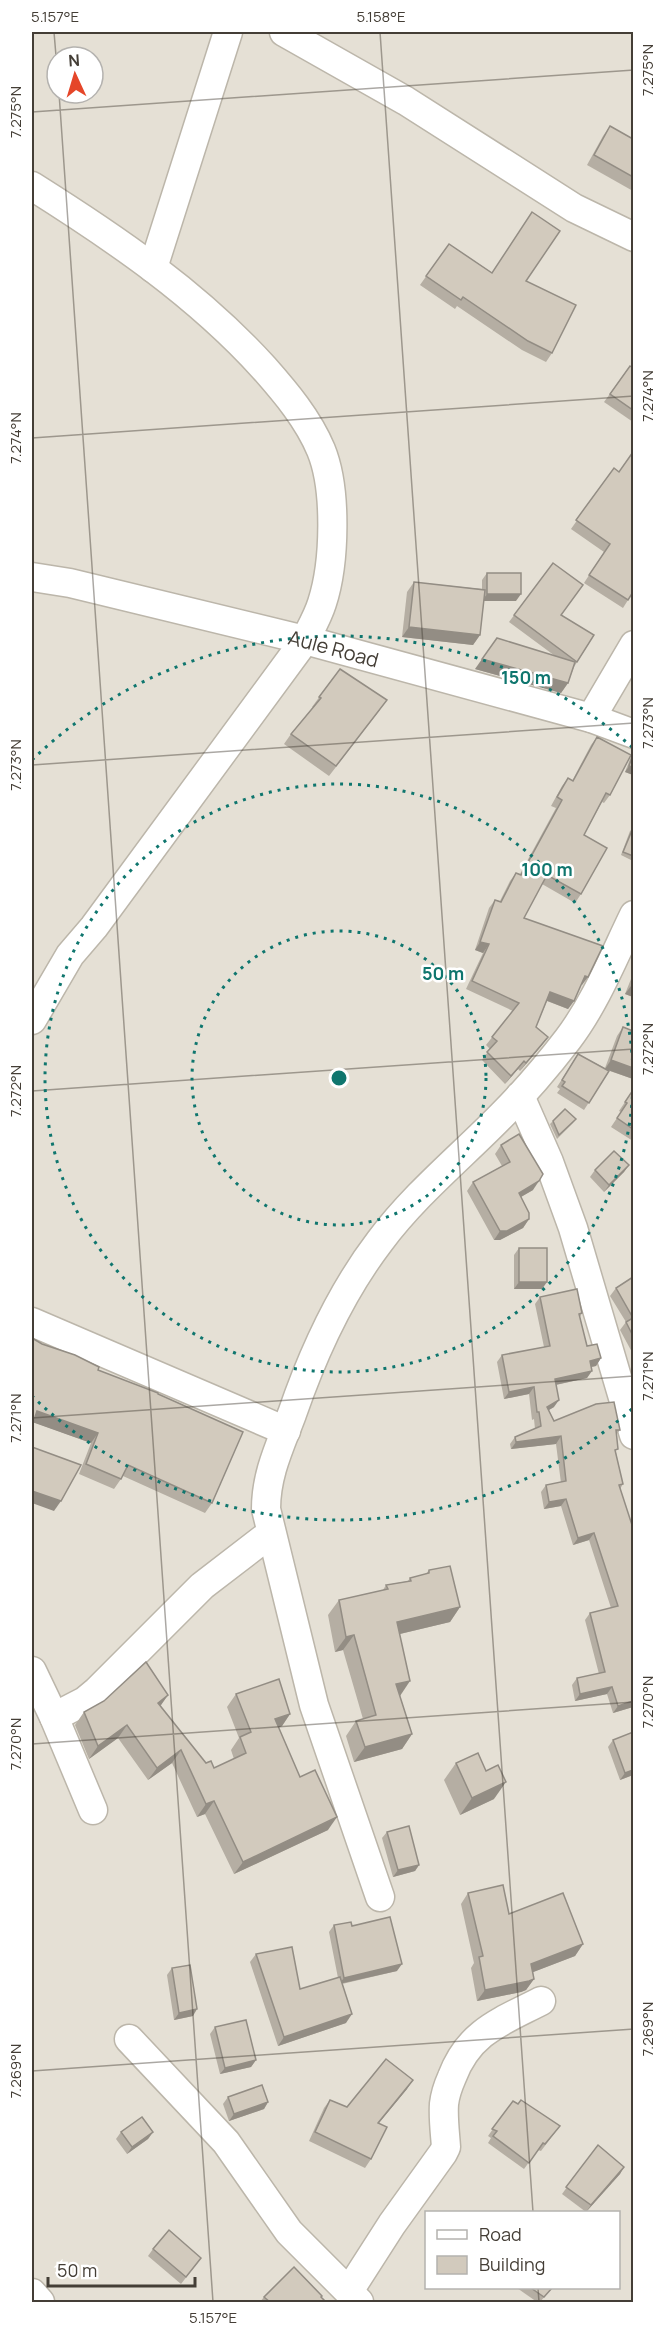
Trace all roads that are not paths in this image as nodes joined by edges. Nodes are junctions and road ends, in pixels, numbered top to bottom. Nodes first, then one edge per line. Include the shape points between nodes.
1 (228, 32) edge
2 (284, 32) edge
3 (32, 186) edge
4 (633, 237) edge
5 (153, 268) junction
6 (32, 577) edge
7 (305, 640) junction
8 (633, 645) edge
9 (591, 718) junction
10 (633, 734) edge
11 (633, 915) edge
12 (32, 1020) edge
13 (520, 1096) junction
14 (32, 1322) edge
15 (286, 1431) junction
16 (633, 1435) edge
17 (271, 1533) junction
18 (32, 1671) edge
19 (54, 1717) junction
20 (93, 1810) dead end
21 (380, 1897) dead end
22 (541, 2001) dead end
23 (129, 2039) dead end
24 (32, 2293) edge
25 (354, 2297) edge
26 (40, 2302) edge

1 - 5 street
2 - 4 street via 406,101 574,208
3 - 5 street
5 - 7 street via 183,290 244,347 302,414 322,452 330,490 332,539 322,604
6 - 7 street, Aule Road
7 - 9 street, Aule Road
7 - 12 street via 70,955
8 - 9 street
9 - 10 street, Aule Road
11 - 13 street via 570,1037
13 - 15 street via 380,1240 349,1286 306,1373
13 - 16 street via 573,1228
14 - 15 street
15 - 17 street via 266,1489
17 - 19 street via 202,1586 98,1691
17 - 21 street via 314,1705
18 - 19 street
19 - 20 street
22 - 25 street via 494,2025 472,2042 457,2064 444,2105 443,2153 392,2224
23 - 25 street via 226,2142 289,2232
24 - 26 street

